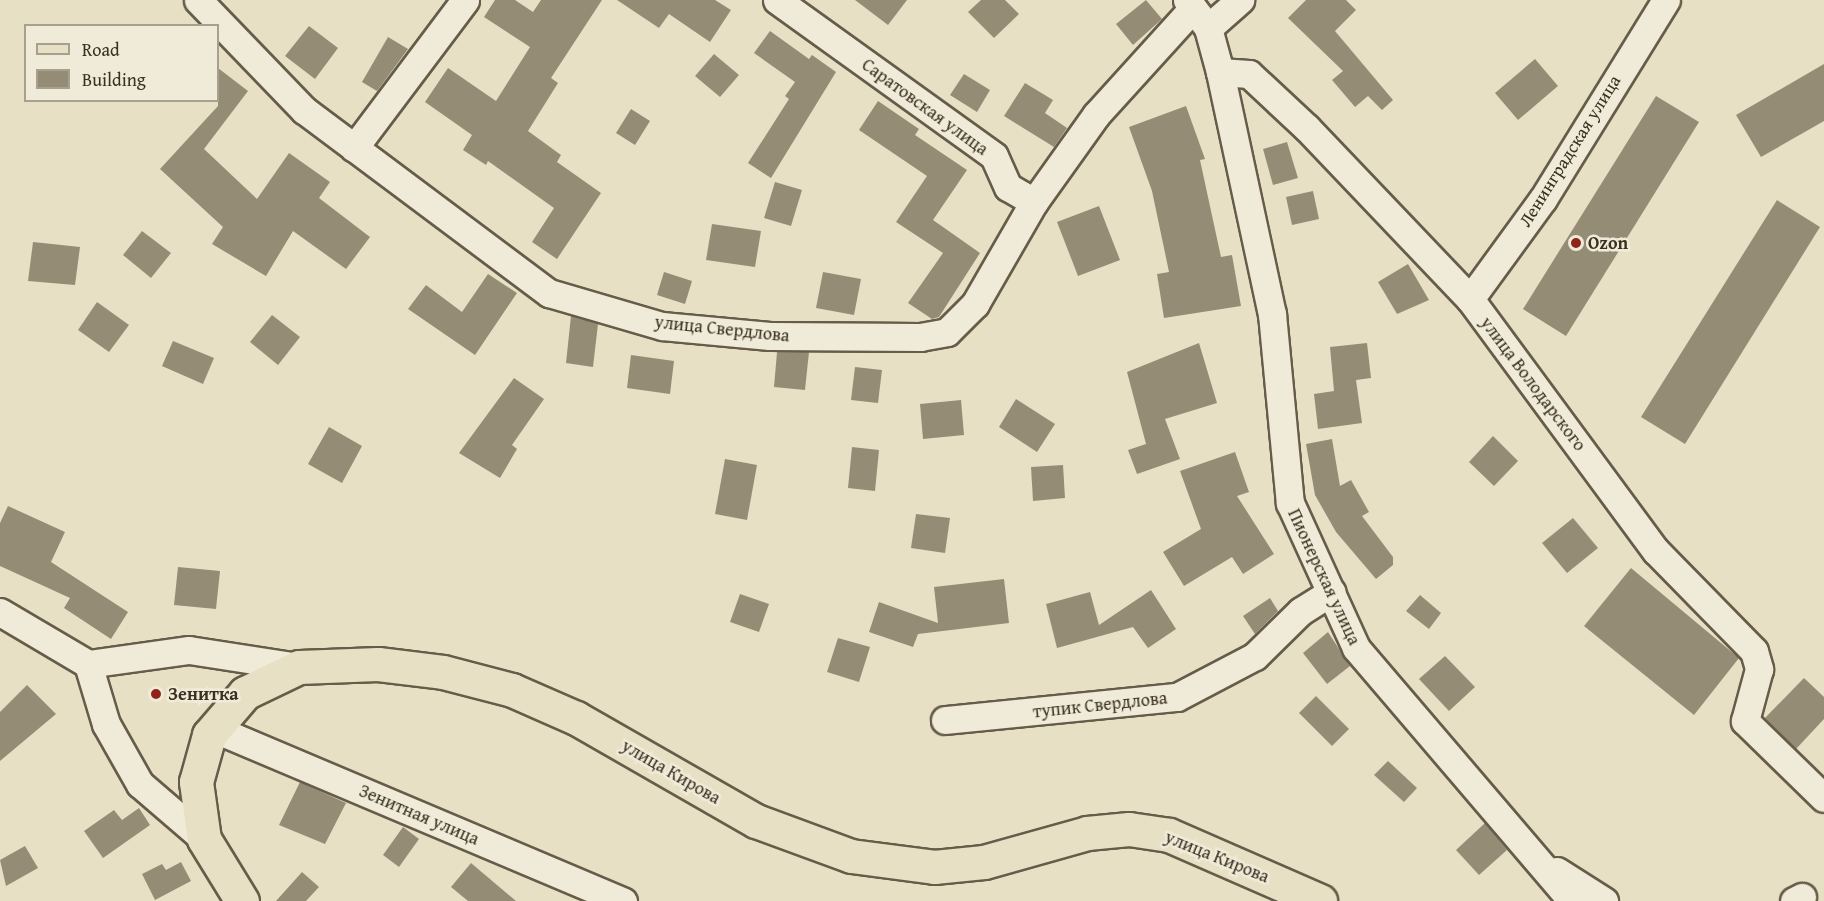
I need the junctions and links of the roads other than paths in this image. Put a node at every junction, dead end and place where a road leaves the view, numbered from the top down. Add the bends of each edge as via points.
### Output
1 (198, 0) edge
2 (465, 0) edge
3 (777, 0) edge
4 (1240, 0) edge
5 (1666, 0) edge
6 (1196, 12) edge
7 (1220, 72) junction
8 (354, 148) junction
9 (1034, 202) junction
10 (1470, 299) junction
11 (1331, 592) junction
12 (0, 612) edge
13 (88, 664) junction
14 (299, 667) junction
15 (945, 720) dead end
16 (215, 729) junction
17 (1824, 798) edge
18 (204, 839) junction
19 (1531, 854) junction
20 (242, 901) edge
21 (624, 901) edge
22 (1320, 901) edge
23 (1572, 901) edge
24 (1604, 901) edge

1 - 8 street, улица Свердлова via 304,110
2 - 8 street
3 - 9 street, Саратовская улица via 994,156 1008,187
4 - 6 street
5 - 10 street, Ленинградская улица via 1543,199
6 - 7 street
6 - 9 street via 1096,115
7 - 10 street, улица Володарского via 1249,74 1308,128
7 - 11 street, Пионерская улица via 1272,314 1290,503
8 - 9 street, улица Свердлова via 549,293 662,326 770,336 920,337 947,332 975,304
10 - 17 street, улица Володарского via 1656,551 1754,651 1759,669 1745,721
11 - 15 street, тупик Свердлова via 1301,611 1255,656 1177,697
11 - 19 street, Пионерская улица via 1356,648
12 - 13 street
13 - 14 street via 189,650
13 - 18 street via 106,723 140,784
14 - 16 main road, улица Кирова via 245,693
14 - 22 main road, улица Кирова via 378,664 443,672 512,690 576,718 756,820 851,856 934,867 993,860 1087,833 1129,829 1169,835
16 - 18 main road, улица Кирова via 196,782
16 - 21 street, Зенитная улица
18 - 20 main road, улица Кирова
19 - 23 street, Пионерская улица
19 - 24 street

